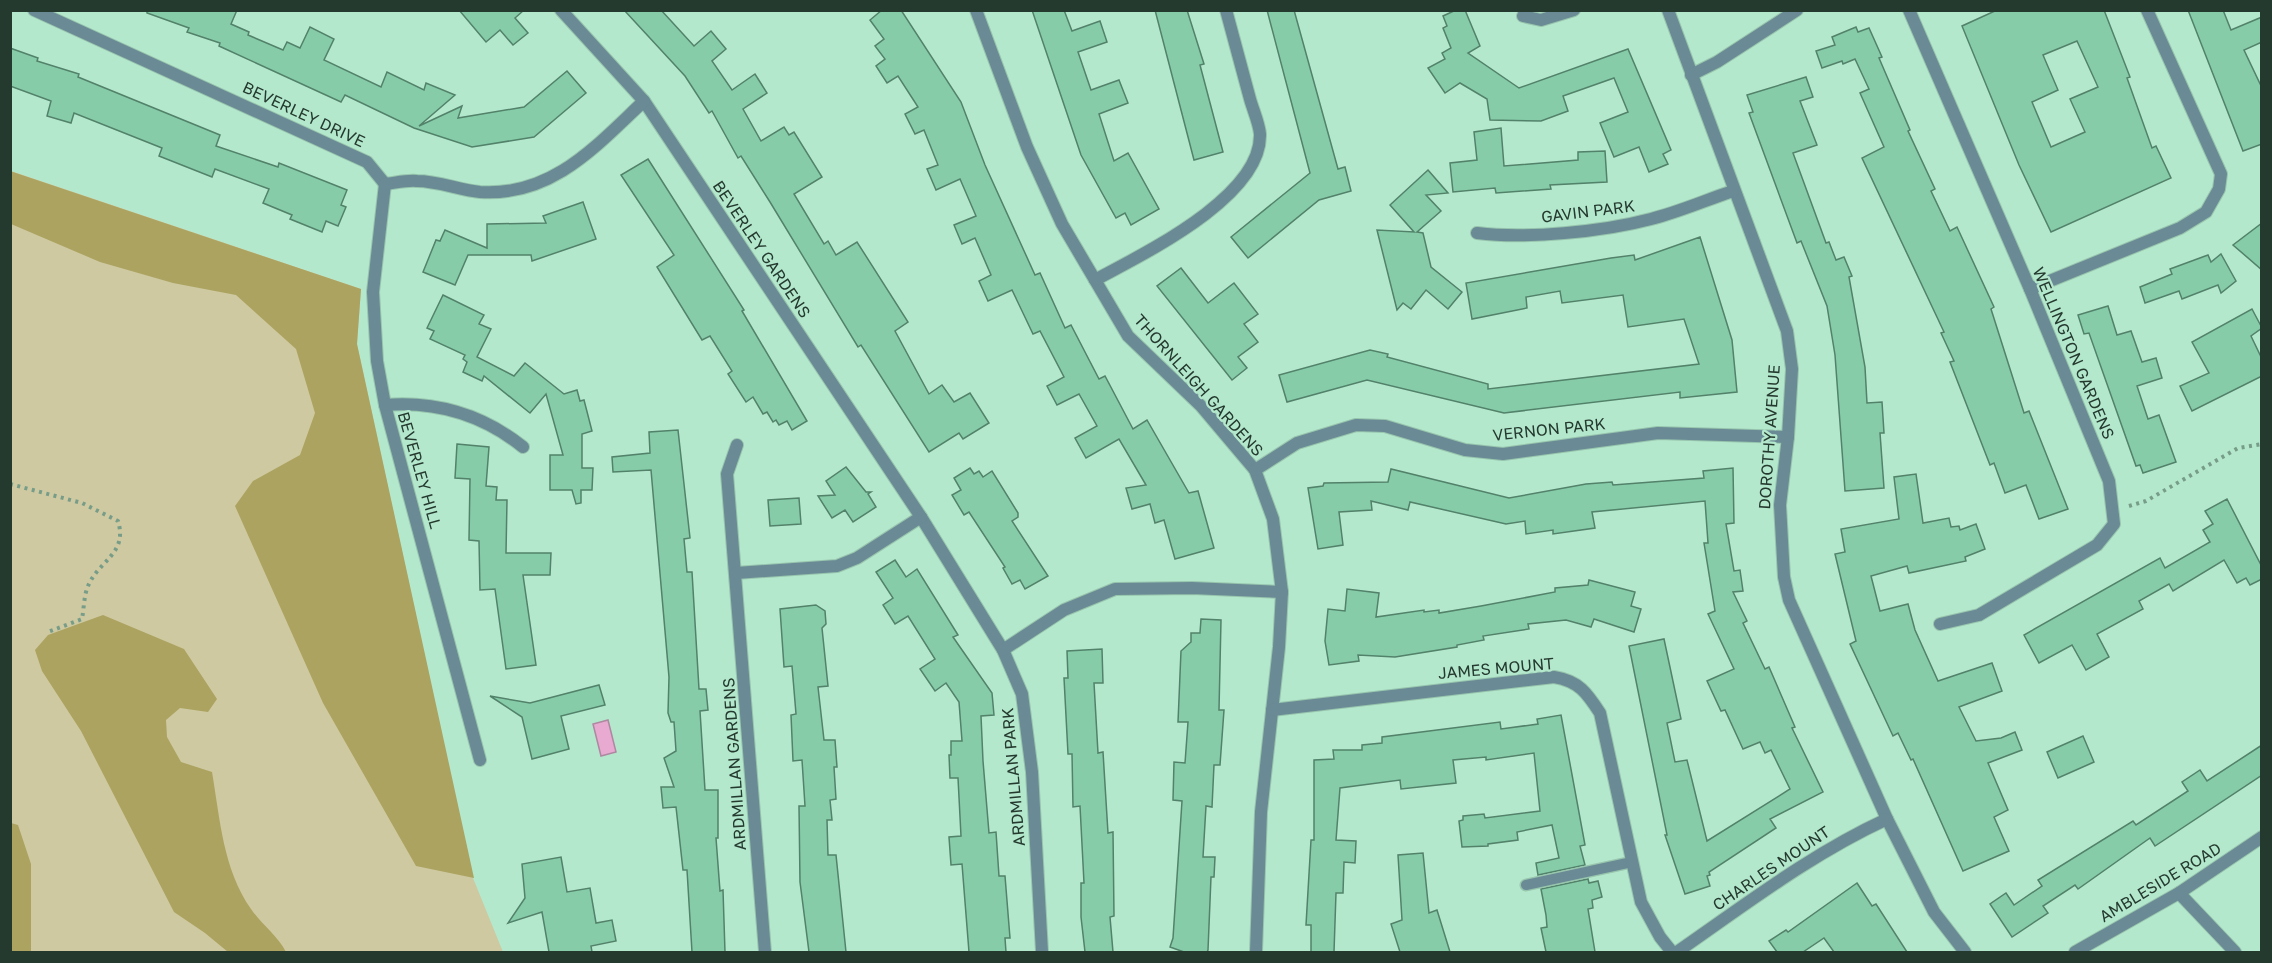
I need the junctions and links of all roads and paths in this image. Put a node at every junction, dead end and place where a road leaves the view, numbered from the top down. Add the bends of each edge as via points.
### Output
1 (34, 10) edge
2 (561, 10) edge
3 (976, 10) edge
4 (1226, 10) edge
5 (1574, 10) edge
6 (1668, 10) edge
7 (1797, 10) edge
8 (1909, 10) edge
9 (2147, 10) edge
10 (1523, 16) dead end
11 (1691, 75) junction
12 (644, 101) junction
13 (385, 184) junction
14 (1733, 191) junction
15 (1477, 232) dead end
16 (1095, 280) junction
17 (2030, 289) junction
18 (385, 405) junction
19 (1788, 437) junction
20 (2262, 444) edge
21 (737, 445) dead end
22 (524, 447) dead end
23 (1255, 470) junction
24 (10, 484) edge
25 (2114, 511) junction
26 (921, 517) junction
27 (736, 573) junction
28 (1282, 592) junction
29 (1940, 624) dead end
30 (48, 632) dead end
31 (1003, 650) junction
32 (1272, 710) junction
33 (480, 760) dead end
34 (1887, 819) junction
35 (2262, 837) edge
36 (1632, 862) junction
37 (1526, 885) dead end
38 (2179, 893) junction
39 (765, 952) edge
40 (1042, 952) edge
41 (1256, 952) edge
42 (1672, 952) edge
43 (1677, 952) edge
44 (1965, 952) edge
45 (2075, 952) edge
46 (2235, 952) edge

1 - 13 street, BEVERLEY DRIVE via 367,162
2 - 12 street, BEVERLEY GARDENS
3 - 16 street, THORNLEIGH GARDENS via 1027,147 1062,224
4 - 16 street via 1260,134 1253,166 1204,214 1156,247
5 - 10 street via 1541,20
6 - 11 street, DOROTHY AVENUE
7 - 11 street
8 - 17 street, WELLINGTON GARDENS
9 - 17 street via 2221,174 2219,189 2206,212 2180,228
11 - 14 street, DOROTHY AVENUE
12 - 13 street via 570,168 543,183 510,191 481,192 417,180
12 - 26 street, BEVERLEY GARDENS
13 - 18 street, BEVERLEY HILL via 373,292 377,361
14 - 15 street, GAVIN PARK via 1652,219 1613,227 1504,236
14 - 19 street, DOROTHY AVENUE via 1786,331 1792,369
16 - 23 street, THORNLEIGH GARDENS via 1128,336 1201,406
17 - 25 street, WELLINGTON GARDENS via 2109,481
18 - 22 street via 430,405 471,416 501,429
18 - 33 street, BEVERLEY HILL
19 - 23 street, VERNON PARK via 1658,433 1503,454 1465,450 1385,426 1356,425 1297,443
19 - 34 street, DOROTHY AVENUE via 1780,505 1789,600
20 - 25 path via 2238,447 2146,501
21 - 27 street, ARDMILLAN GARDENS via 727,474
23 - 28 street, THORNLEIGH GARDENS via 1273,519
24 - 30 path via 82,503 118,521 121,531 117,552 88,586 82,619
25 - 29 street via 2114,525 2097,545 1979,615
26 - 27 street via 857,558 837,566
26 - 31 street, ARDMILLAN PARK
27 - 39 street, ARDMILLAN GARDENS
28 - 31 street via 1115,589 1064,610
28 - 32 street, THORNLEIGH GARDENS
31 - 40 street, ARDMILLAN PARK via 1022,694 1032,771
32 - 36 street, JAMES MOUNT via 1554,677 1571,680 1586,691 1600,713
32 - 41 street, THORNLEIGH GARDENS via 1261,812
34 - 43 street, CHARLES MOUNT via 1842,840 1799,867
34 - 44 street, DOROTHY AVENUE via 1934,912
35 - 38 street, AMBLESIDE ROAD
36 - 37 lane
36 - 42 street, JAMES MOUNT via 1641,902
38 - 45 street, AMBLESIDE ROAD
38 - 46 street

